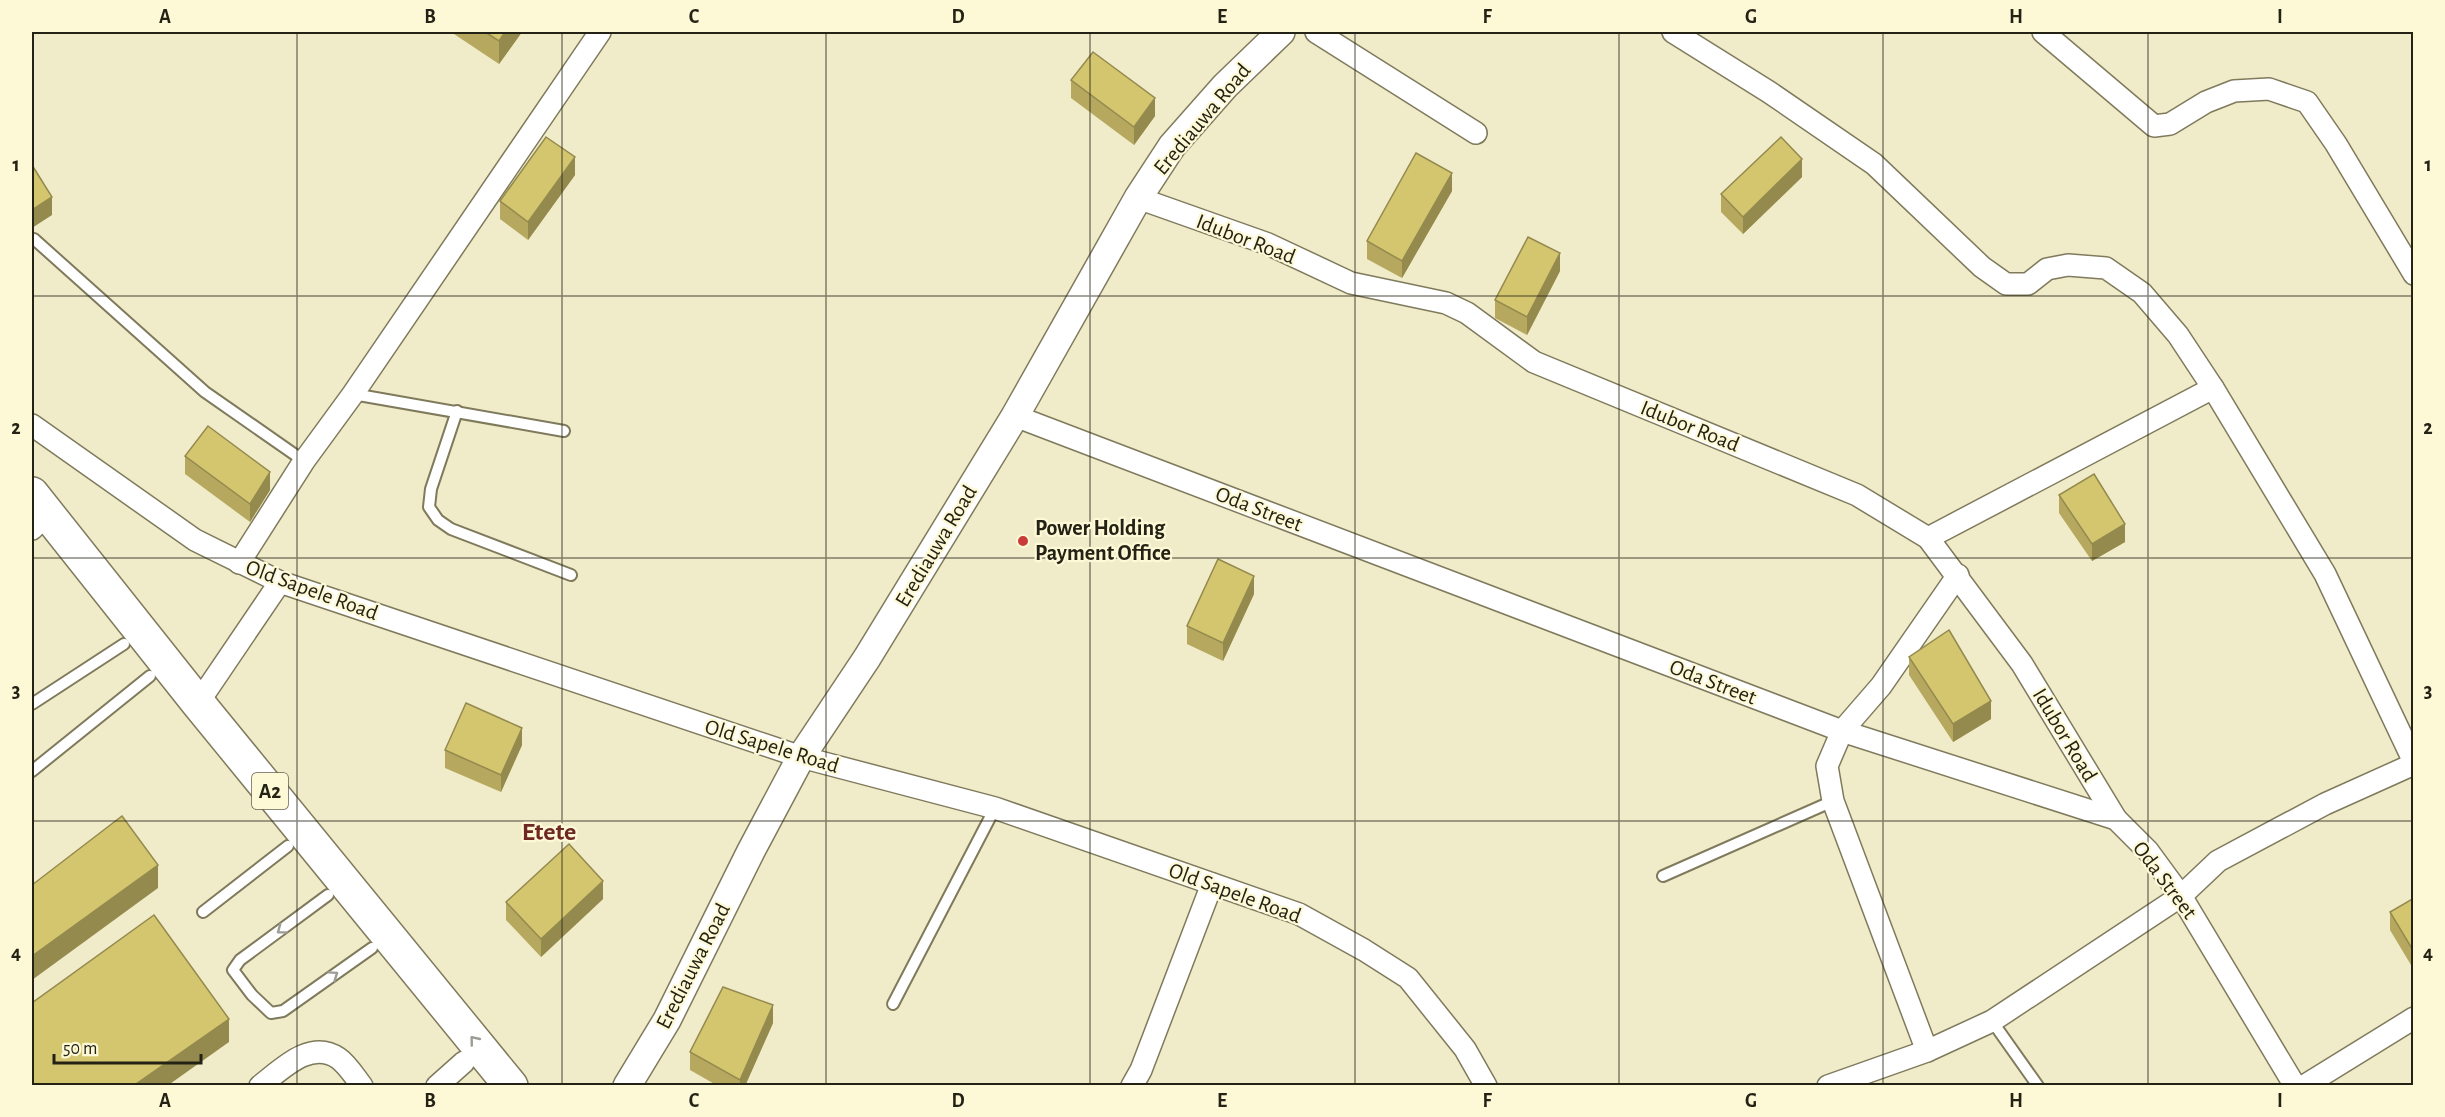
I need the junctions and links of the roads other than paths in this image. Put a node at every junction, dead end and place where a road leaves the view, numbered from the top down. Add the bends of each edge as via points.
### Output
1 (600, 32) edge
2 (1281, 32) edge
3 (1316, 32) edge
4 (1673, 32) edge
5 (2043, 32) edge
6 (1476, 133) dead end
7 (1138, 198) junction
8 (34, 239) dead end
9 (2414, 274) edge
10 (2213, 388) junction
11 (353, 394) junction
12 (457, 411) junction
13 (1015, 416) junction
14 (32, 425) edge
15 (564, 431) dead end
16 (304, 461) junction
17 (32, 494) edge
18 (33, 526) edge
19 (1928, 538) junction
20 (239, 563) junction
21 (572, 575) dead end
22 (1958, 575) junction
23 (280, 582) junction
24 (124, 644) junction
25 (150, 676) junction
26 (198, 703) junction
27 (32, 704) edge
28 (1842, 731) junction
29 (801, 758) junction
30 (2414, 763) edge
31 (32, 771) edge
32 (1833, 801) junction
33 (995, 808) junction
34 (2116, 819) junction
35 (288, 846) junction
36 (1663, 876) dead end
37 (1212, 884) junction
38 (328, 895) junction
39 (2181, 897) junction
40 (203, 912) dead end
41 (372, 948) junction
42 (893, 1004) dead end
43 (2414, 1018) edge
44 (1992, 1021) junction
45 (1927, 1051) junction
46 (473, 1074) edge
47 (260, 1086) edge
48 (362, 1086) edge
49 (436, 1086) edge
50 (511, 1086) edge
51 (627, 1086) edge
52 (1132, 1086) edge
53 (1486, 1086) edge
54 (1828, 1086) edge
55 (2038, 1086) edge
56 (2295, 1086) edge
57 (2304, 1086) edge

1 - 11 street
2 - 7 street, Erediauwa Road via 1225,86 1173,146
3 - 6 street
4 - 10 street via 1874,164 1982,267 2006,284 2028,284 2047,268 2106,268 2142,292 2178,335
5 - 9 street via 2154,126 2170,124 2206,102 2234,91 2269,89 2307,102
7 - 13 street, Erediauwa Road
7 - 19 street, Idubor Road via 1268,244 1351,283 1446,303 1467,313 1534,362 1857,495
8 - 16 lane via 206,392
10 - 19 street
10 - 30 street via 2325,574
11 - 12 lane
11 - 16 street
12 - 15 lane
12 - 21 lane via 432,489 429,507 438,520 451,529
13 - 28 street, Oda Street
13 - 29 street, Erediauwa Road
14 - 20 street, Old Sapele Road via 195,540
16 - 20 street
17 - 26 highway, A2
18 - 24 highway, A2
19 - 22 street, Idubor Road
20 - 23 street, Old Sapele Road
22 - 28 street via 1881,686
22 - 34 street, Idubor Road via 2022,664
23 - 26 street
23 - 29 street, Old Sapele Road
24 - 25 highway, A2
24 - 27 lane
25 - 31 lane
25 - 35 highway, A2
50 -> 26 highway, A2
28 - 32 street via 1827,766
28 - 34 street, Oda Street
29 - 33 street, Old Sapele Road
29 - 51 street, Erediauwa Road via 667,1020
30 - 39 street via 2325,804 2218,861
32 - 36 lane
32 - 45 street
33 - 37 street, Old Sapele Road
33 - 42 lane
34 - 39 street, Oda Street via 2148,851
35 - 38 highway, A2
35 - 40 lane
37 - 52 street
37 - 53 street, Old Sapele Road via 1299,914 1408,978 1465,1049
38 - 41 highway, A2
38 -> 41 lane via 240,960 233,970 252,995 271,1012 283,1011
39 - 44 street
39 - 56 street, Oda Street
41 - 46 highway, A2
43 - 57 street
44 - 45 street
44 - 55 lane
45 - 54 street
46 - 49 street
47 - 48 street via 300,1055 315,1052 337,1057

